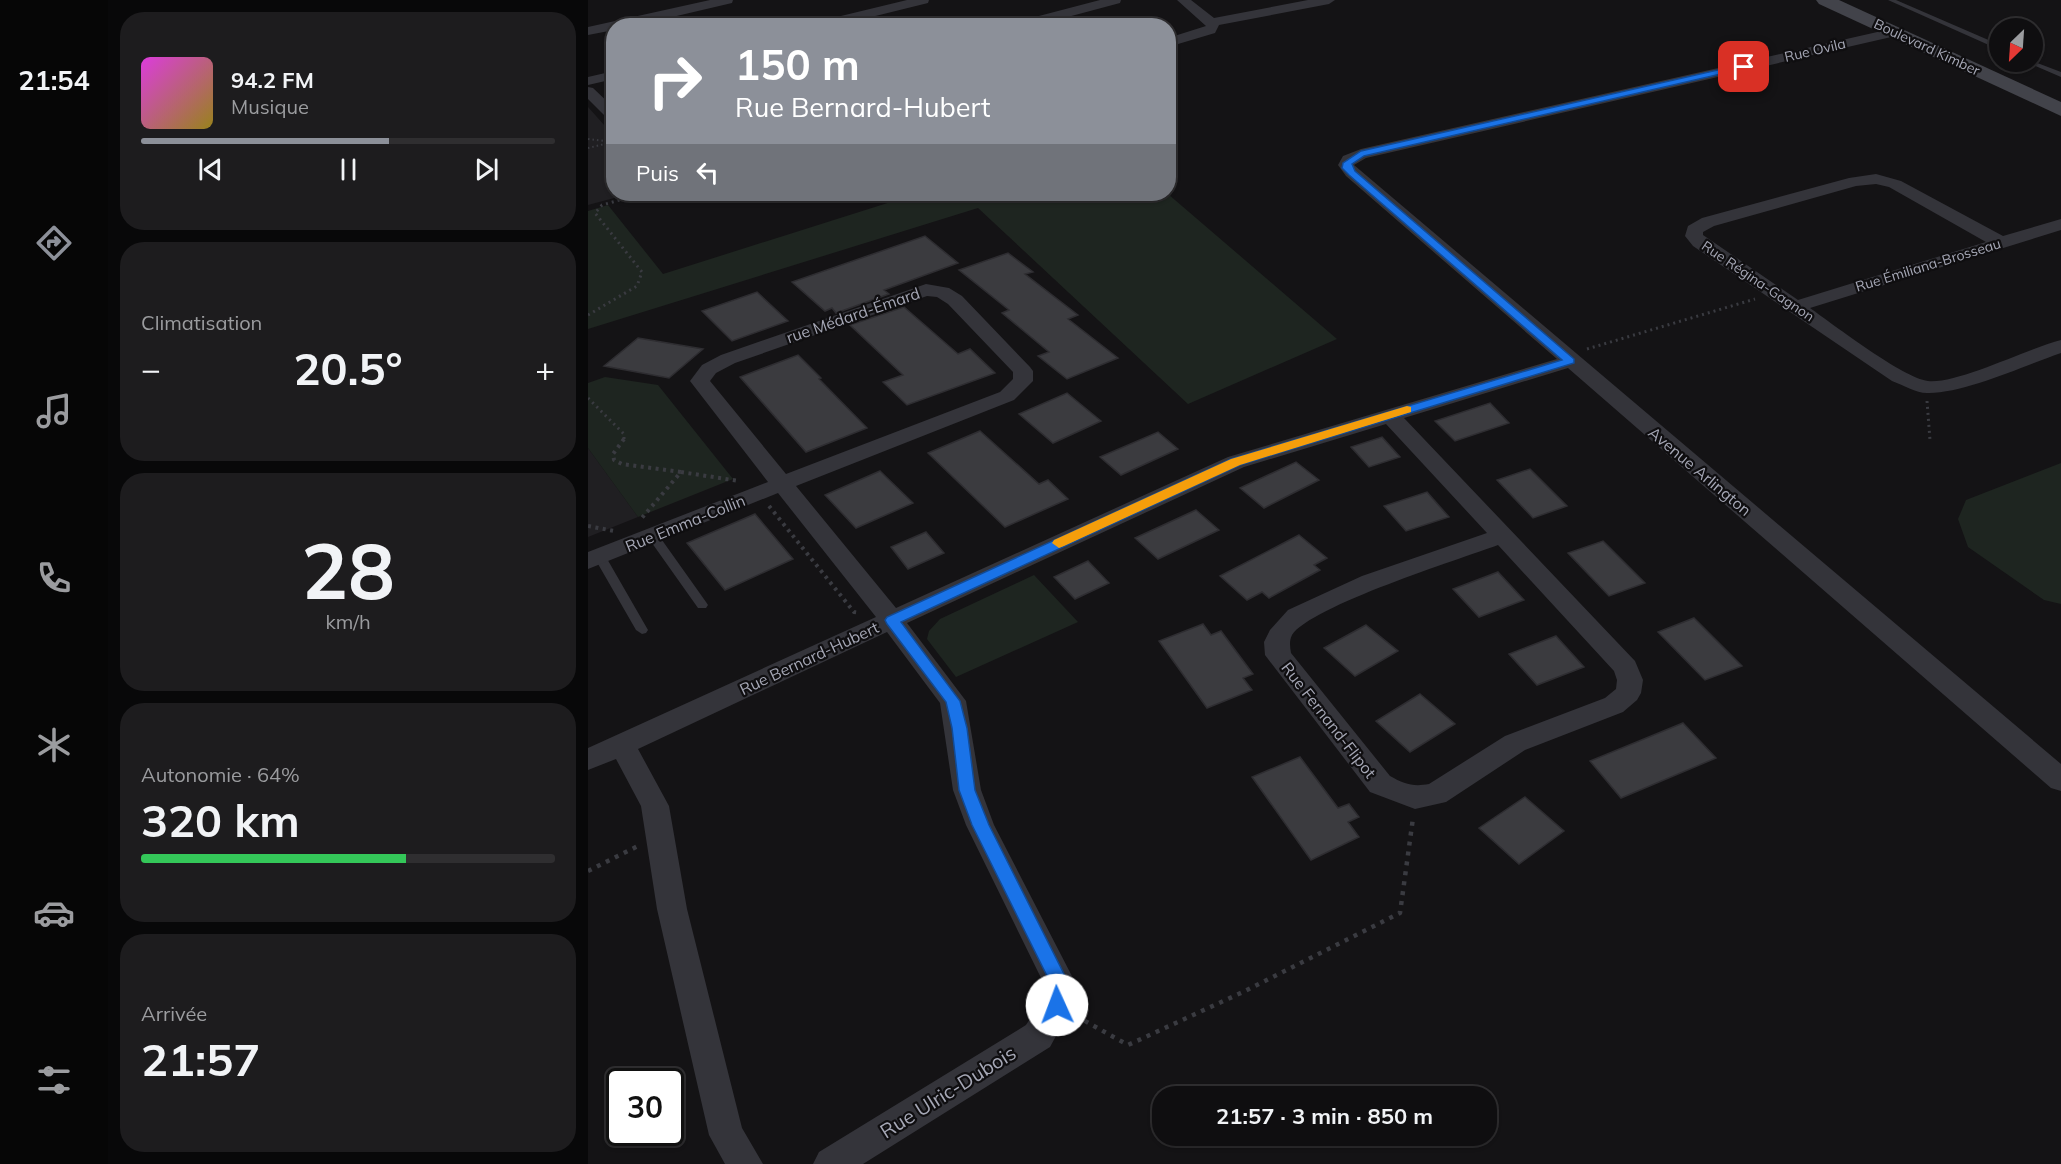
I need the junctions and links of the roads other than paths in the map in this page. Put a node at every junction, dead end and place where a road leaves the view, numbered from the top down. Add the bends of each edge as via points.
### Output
1 (727, 0) edge
2 (923, 0) edge
3 (1115, 0) edge
4 (1183, 0) edge
5 (1329, 0) edge
6 (1825, 0) edge
7 (1891, 0) edge
8 (649, 18) edge
9 (850, 18) edge
10 (1047, 18) edge
11 (1211, 22) junction
12 (606, 28) edge
13 (588, 31) edge
14 (1895, 32) junction
15 (1176, 41) edge
16 (1989, 43) edge
17 (2043, 67) edge
18 (2061, 75) edge
19 (606, 77) edge
20 (588, 81) edge
21 (588, 91) edge
22 (606, 109) edge
23 (2061, 110) edge
24 (1350, 159) joint
25 (2061, 224) edge
26 (2000, 242) junction
27 (1795, 306) junction
28 (2061, 346) edge
29 (1574, 357) junction
30 (1389, 415) junction
31 (782, 484) junction
32 (653, 536) junction
33 (1502, 536) junction
34 (594, 559) edge
35 (702, 605) dead end
36 (892, 620) junction
37 (642, 630) dead end
38 (622, 745) junction
39 (588, 760) edge
40 (2061, 780) edge
41 (745, 1164) edge
42 (831, 1164) edge

1 - 8 street
2 - 9 street
3 - 10 street
4 - 11 street
5 - 11 street
6 - 14 street, Boulevard Kimber
7 - 16 lane
11 - 15 street via 1210,30
12 - 13 street
14 - 23 street, Boulevard Kimber
14 - 24 street, Rue Ovila
17 - 18 lane
19 - 20 street
21 - 22 street
24 - 29 street, Avenue Arlington via 1346,165 1352,173
25 - 26 street, Rue Émiliana-Brosseau
26 - 27 street, Rue Émiliana-Brosseau
26 - 27 street, Rue Régina-Gagnon via 1895,184 1876,179 1855,181 1707,222 1694,230 1700,242
27 - 28 street, Rue Régina-Gagnon via 1899,377 1926,387 1950,385
29 - 30 street, Rue Bernard-Hubert
29 - 40 street, Avenue Arlington
30 - 33 street, Rue Fernand-Flipot
30 - 36 street, Rue Bernard-Hubert via 1236,462
31 - 31 street, rue Médard-Émard via 700,381 709,369 728,358 926,290 942,292 955,300 1023,371 1023,381 1007,396
31 - 32 street, Rue Emma-Collin
31 - 36 street, rue Médard-Émard
32 - 34 street, Rue Emma-Collin
32 - 35 lane
33 - 33 street, Rue Fernand-Flipot via 1626,666 1628,693 1614,705 1515,743 1436,794 1415,798 1396,792 1380,784 1278,655 1277,642 1284,627 1297,616 1367,583
34 - 37 lane
36 - 38 street, Rue Bernard-Hubert
36 - 42 street, Rue Ulric-Dubois via 953,701 967,790 980,825 1059,982 1057,1005 1038,1036
38 - 39 street, Rue Bernard-Hubert
38 - 41 street via 655,806 672,909 726,1135

